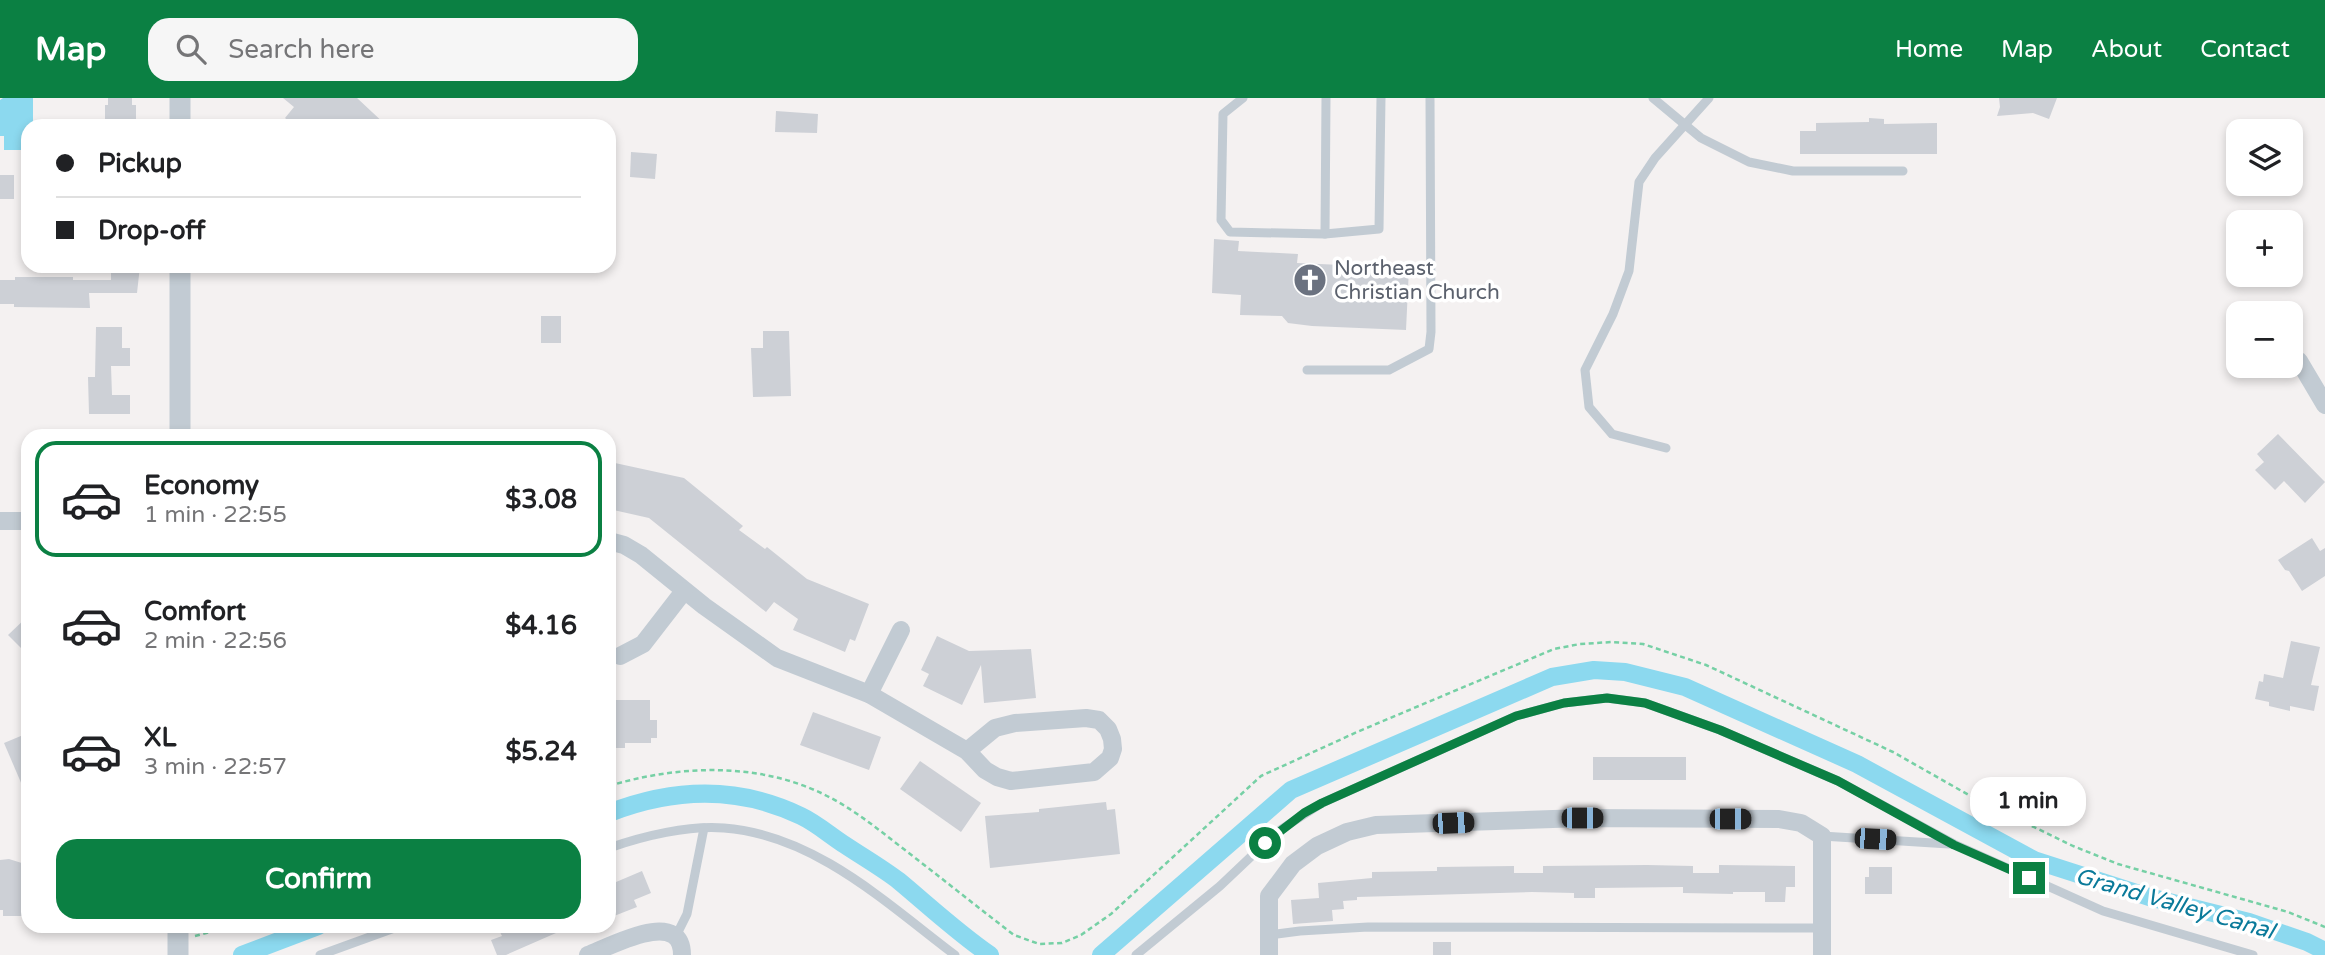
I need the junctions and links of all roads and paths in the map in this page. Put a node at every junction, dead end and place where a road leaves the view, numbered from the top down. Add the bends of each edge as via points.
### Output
1 (180, 98) edge
2 (1243, 98) edge
3 (1326, 98) edge
4 (1381, 98) edge
5 (1430, 98) edge
6 (1653, 98) edge
7 (1709, 98) edge
8 (180, 119) edge
9 (1684, 124) junction
10 (1903, 171) dead end
11 (1325, 234) junction
12 (180, 273) edge
13 (2303, 366) edge
14 (1307, 370) dead end
15 (2325, 405) edge
16 (180, 429) edge
17 (1666, 448) dead end
18 (0, 521) edge
19 (21, 521) edge
20 (616, 543) edge
21 (684, 591) junction
22 (901, 630) dead end
23 (620, 656) dead end
24 (869, 694) junction
25 (967, 751) junction
26 (616, 784) edge
27 (704, 828) junction
28 (1822, 836) junction
29 (1954, 845) junction
30 (616, 846) edge
31 (2325, 927) edge
32 (1822, 928) junction
33 (208, 933) edge
34 (381, 933) edge
35 (1269, 935) junction
36 (676, 936) junction
37 (178, 942) edge
38 (320, 955) edge
39 (588, 955) edge
40 (682, 955) edge
41 (955, 955) edge
42 (1136, 955) edge
43 (1269, 955) edge
44 (1822, 955) edge
45 (2253, 955) edge

1 - 8 street
2 - 11 lane via 1223,114 1220,220 1230,232
3 - 11 lane
4 - 11 lane via 1379,229
5 - 14 lane via 1429,349 1389,370
6 - 9 lane
7 - 9 lane
9 - 10 lane via 1701,138 1749,162 1793,171
9 - 17 lane via 1639,182 1629,271 1585,370 1589,407 1612,434
12 - 16 street
13 - 15 street
18 - 19 street
20 - 21 street via 642,555
21 - 23 street via 643,644
21 - 24 street via 777,658
22 - 24 street
24 - 25 street
25 - 25 street via 991,774 1011,781 1094,772 1113,749 1108,729 1099,720 1086,718 995,728
26 - 31 path via 699,770 773,776 802,786 861,816 1014,935 1039,944 1062,943 1111,914 1261,776 1554,649 1612,642 1643,644 1706,665 1838,725 1974,799 2073,846
27 - 30 lane via 650,835
27 - 36 lane via 687,914
27 - 41 lane via 765,836 822,859
28 - 29 lane
28 - 32 street
28 - 35 street via 1801,822 1779,819 1582,818 1376,825 1317,846 1293,864 1269,896
29 - 42 lane via 1838,781 1720,730 1645,703 1607,698 1564,703 1516,716 1304,813
29 - 45 lane via 2104,911
32 - 35 lane via 1368,927
32 - 44 street
33 - 37 path
34 - 38 lane
35 - 43 street
36 - 39 street via 662,931 641,934
36 - 40 street

